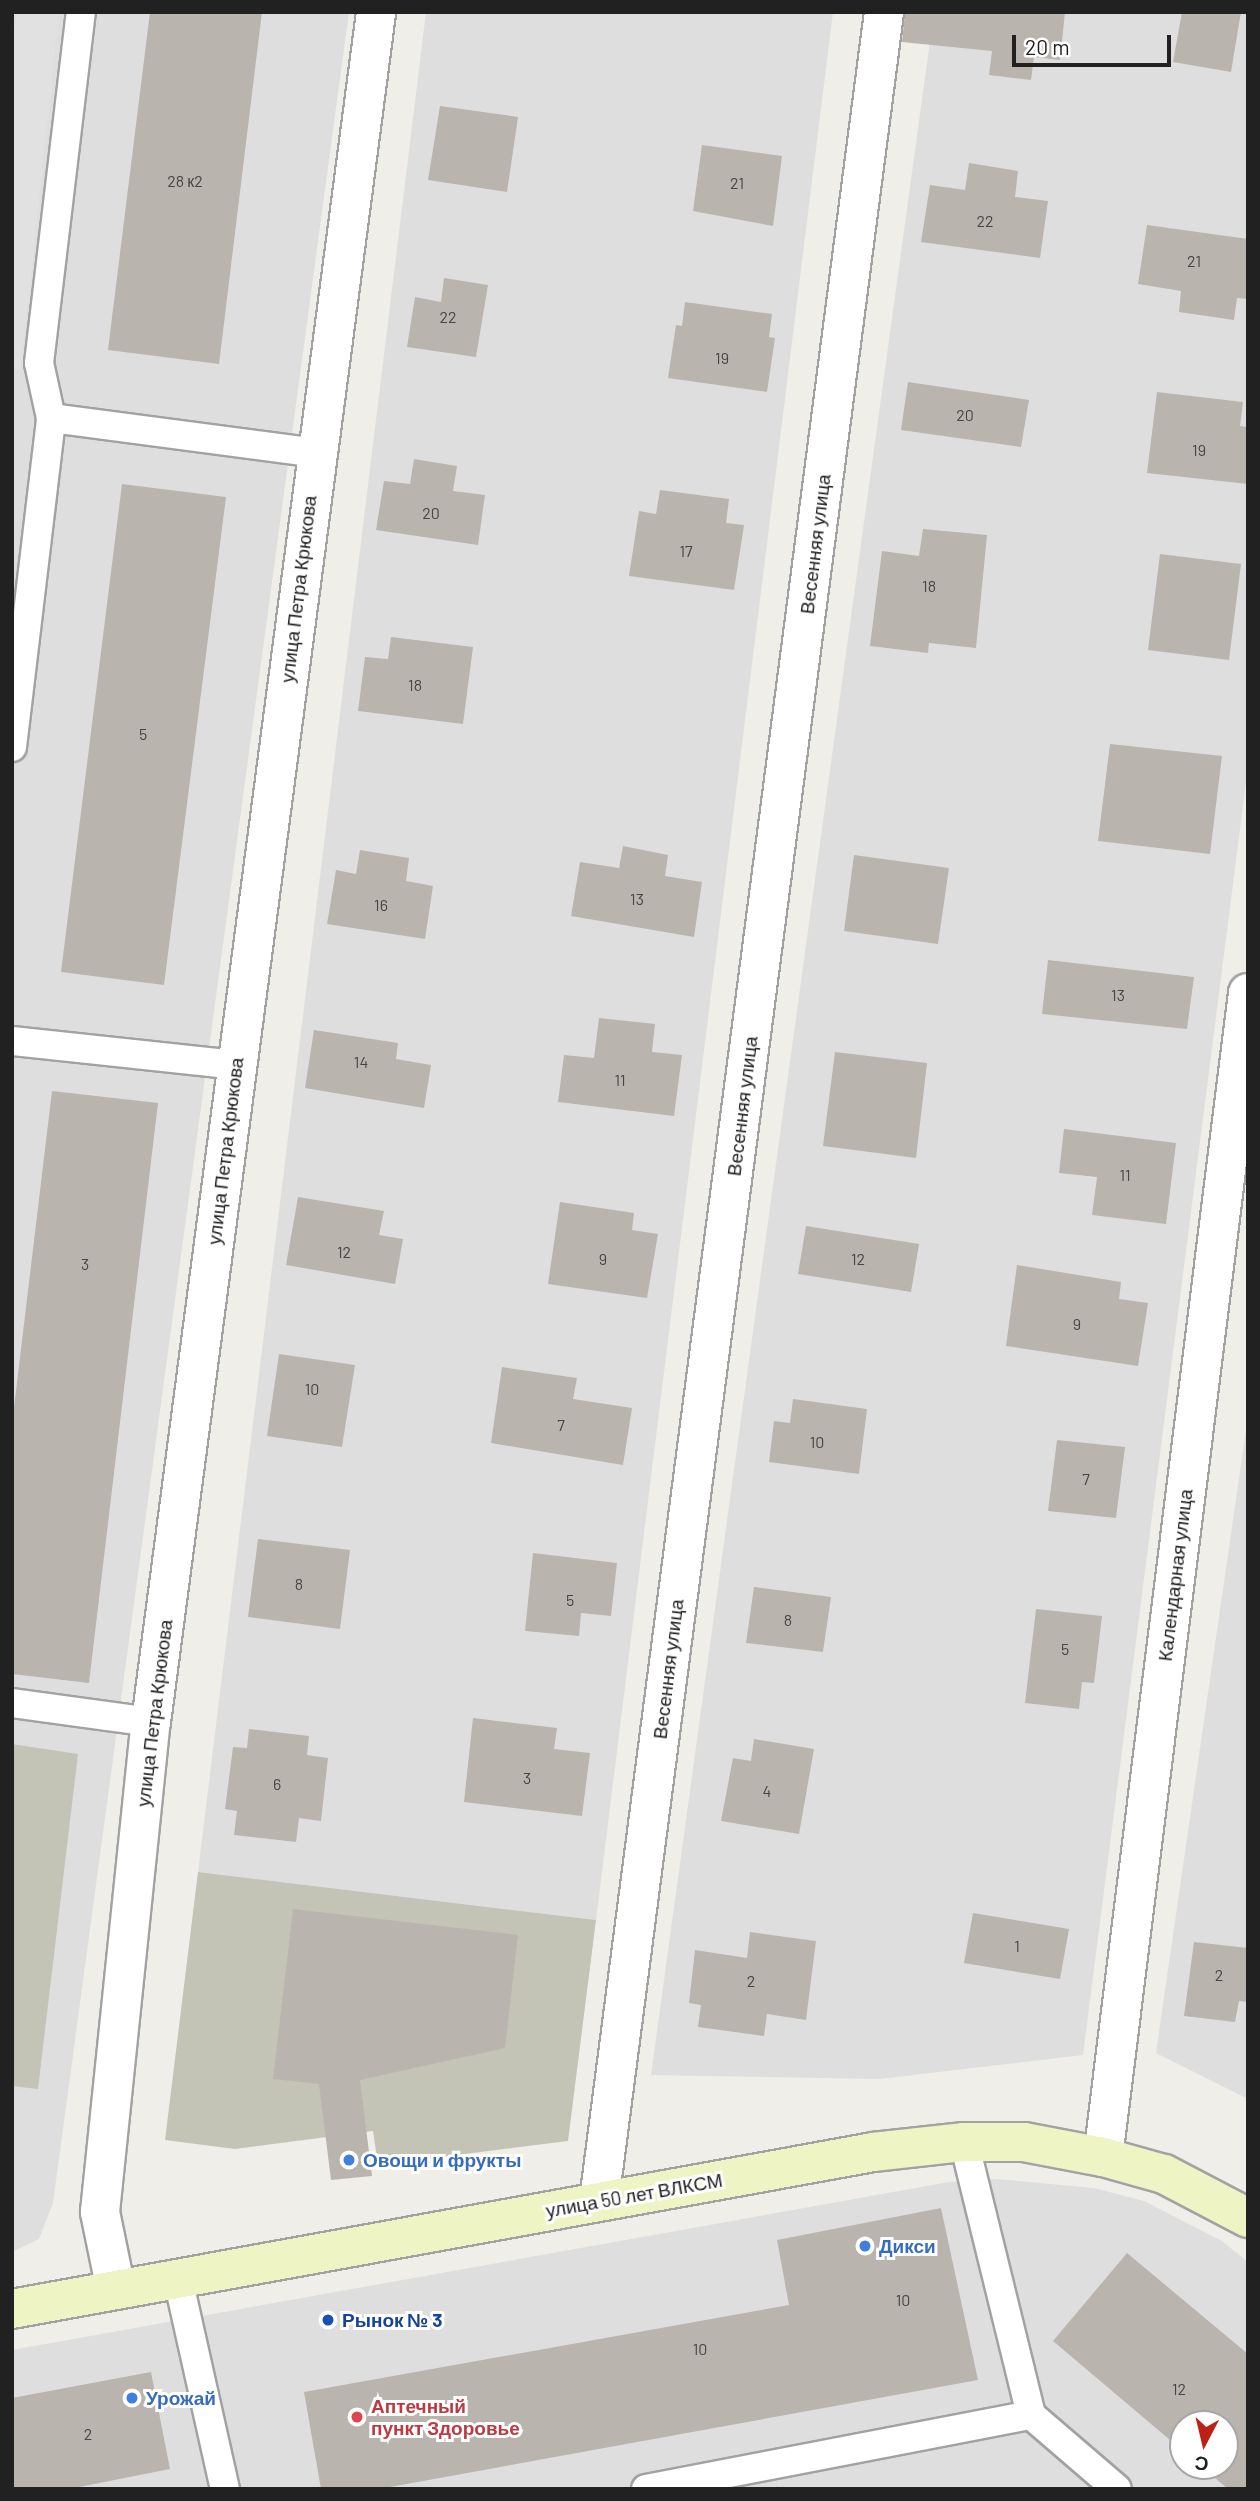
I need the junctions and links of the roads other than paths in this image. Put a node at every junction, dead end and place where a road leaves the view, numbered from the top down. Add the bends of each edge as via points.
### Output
1 (81, 12) edge
2 (376, 12) edge
3 (884, 12) edge
4 (51, 418) junction
5 (316, 453) junction
6 (12, 747) edge
7 (1248, 993) edge
8 (12, 1041) edge
9 (236, 1065) junction
10 (1239, 1124) edge
11 (12, 1703) edge
12 (151, 1722) junction
13 (964, 2142) junction
14 (1103, 2157) junction
15 (599, 2201) junction
16 (1248, 2218) edge
17 (178, 2279) junction
18 (116, 2290) junction
19 (12, 2309) edge
20 (1031, 2415) junction
21 (225, 2489) edge
22 (646, 2489) edge
23 (1117, 2489) edge

1 - 4 lane via 39,363
2 - 5 street, улица Петра Крюкова
3 - 15 street, Весенняя улица
4 - 5 lane
4 - 6 lane
5 - 9 street, улица Петра Крюкова
7 - 10 street, Календарная улица
8 - 9 lane
9 - 12 street, улица Петра Крюкова
10 - 14 street, Календарная улица
11 - 12 lane
12 - 18 street, улица Петра Крюкова via 100,2212
13 - 14 main road, улица 50 лет ВЛКСМ via 1024,2143
13 - 15 main road, улица 50 лет ВЛКСМ via 873,2152
13 - 20 lane
14 - 16 main road, улица 50 лет ВЛКСМ via 1164,2174
15 - 17 main road, улица 50 лет ВЛКСМ
17 - 18 main road, улица 50 лет ВЛКСМ
17 - 21 lane
18 - 19 main road, улица 50 лет ВЛКСМ
20 - 22 lane
20 - 23 lane

